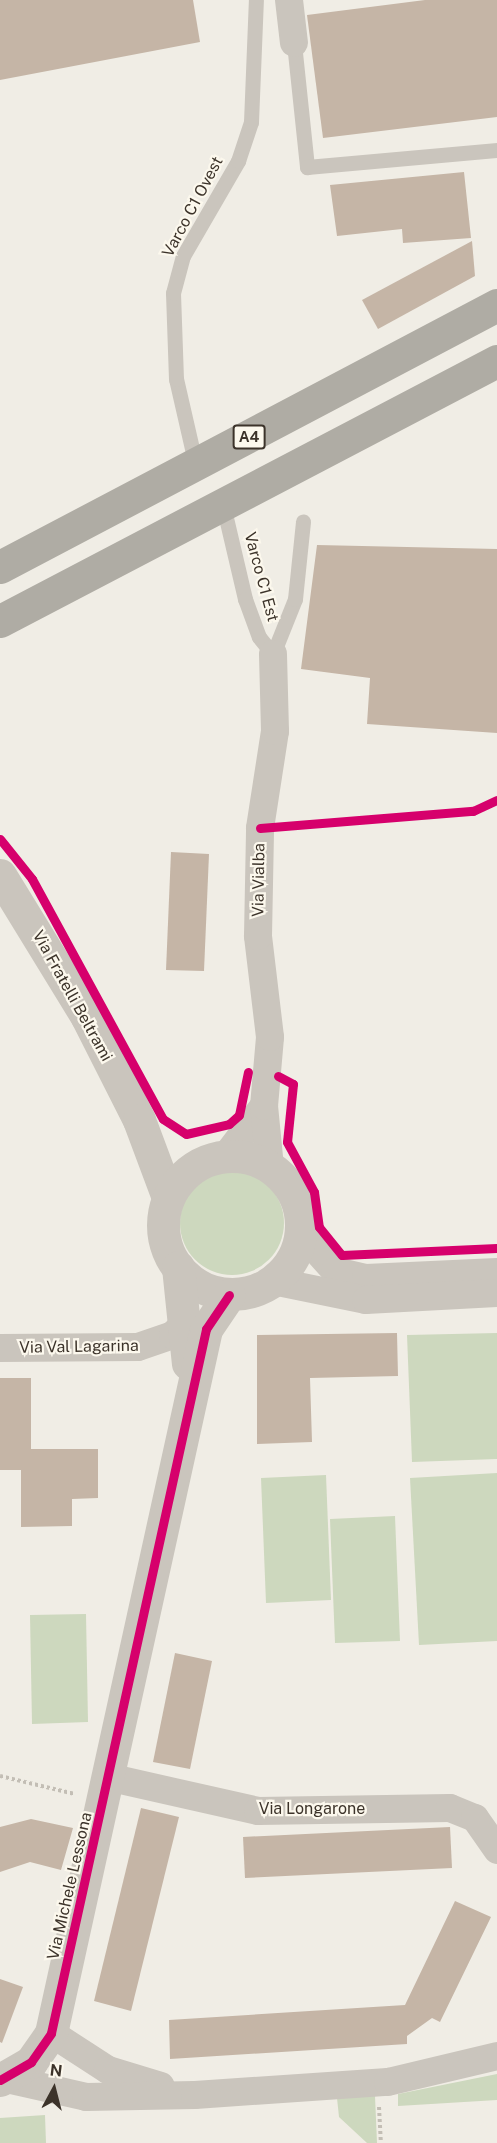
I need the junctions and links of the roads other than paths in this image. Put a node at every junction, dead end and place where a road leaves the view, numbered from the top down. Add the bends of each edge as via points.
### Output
1 (256, 0) edge
2 (289, 0) edge
3 (294, 43) joint
4 (497, 150) edge
5 (497, 305) edge
6 (497, 361) edge
7 (196, 466) junction
8 (224, 505) junction
9 (303, 521) dead end
10 (0, 567) edge
11 (0, 621) edge
12 (273, 654) junction
13 (0, 875) edge
14 (264, 1106) junction
15 (139, 1120) junction
16 (214, 1159) junction
17 (270, 1167) junction
18 (167, 1195) junction
19 (302, 1223) junction
20 (178, 1267) junction
21 (497, 1272) edge
22 (273, 1281) junction
23 (497, 1293) edge
24 (229, 1294) junction
25 (186, 1322) junction
26 (0, 1348) edge
27 (192, 1395) junction
28 (100, 1788) junction
29 (497, 1851) edge
30 (51, 2033) junction
31 (497, 2056) edge
32 (3, 2079) edge
33 (195, 2095) junction

1 - 7 lane, Varco C1 Ovest via 250,122 238,161 183,256 173,292 176,379
2 - 3 street
3 - 4 lane via 307,167
5 - 7 highway, A4
6 - 8 highway
7 - 10 highway, A4
8 - 11 highway
8 - 12 lane, Varco C1 Est via 245,599 259,637
9 - 12 lane via 295,599
12 - 14 street, Via Vialba via 275,731 260,828 258,925 270,1037
13 - 15 street, Via Fratelli Beltrami via 87,1017
14 - 16 street
14 - 17 street, Via Vialba
15 - 16 street, Via Fratelli Beltrami via 170,1151
15 - 18 street, Via Fratelli Beltrami
16 - 17 street
16 - 18 street
17 - 19 street via 286,1182
18 - 20 street via 163,1239
19 - 21 street via 308,1241 335,1271 366,1278
19 - 22 street via 299,1245
20 - 24 street via 207,1290
20 - 25 street, Via Michele Lessona
22 - 23 street via 366,1300
22 - 24 street
24 - 27 street, Via Michele Lessona via 208,1324
25 - 26 street, Via Val Lagarina via 173,1335 138,1347
25 - 27 street, Via Michele Lessona
27 - 28 street, Via Michele Lessona
28 - 29 street, Via Longarone via 258,1811 450,1808 476,1818
28 - 30 street, Via Michele Lessona
30 - 32 street, Via Michele Lessona via 31,2062
30 - 33 street via 108,2070
31 - 33 street via 378,2082
32 - 33 street via 86,2097

